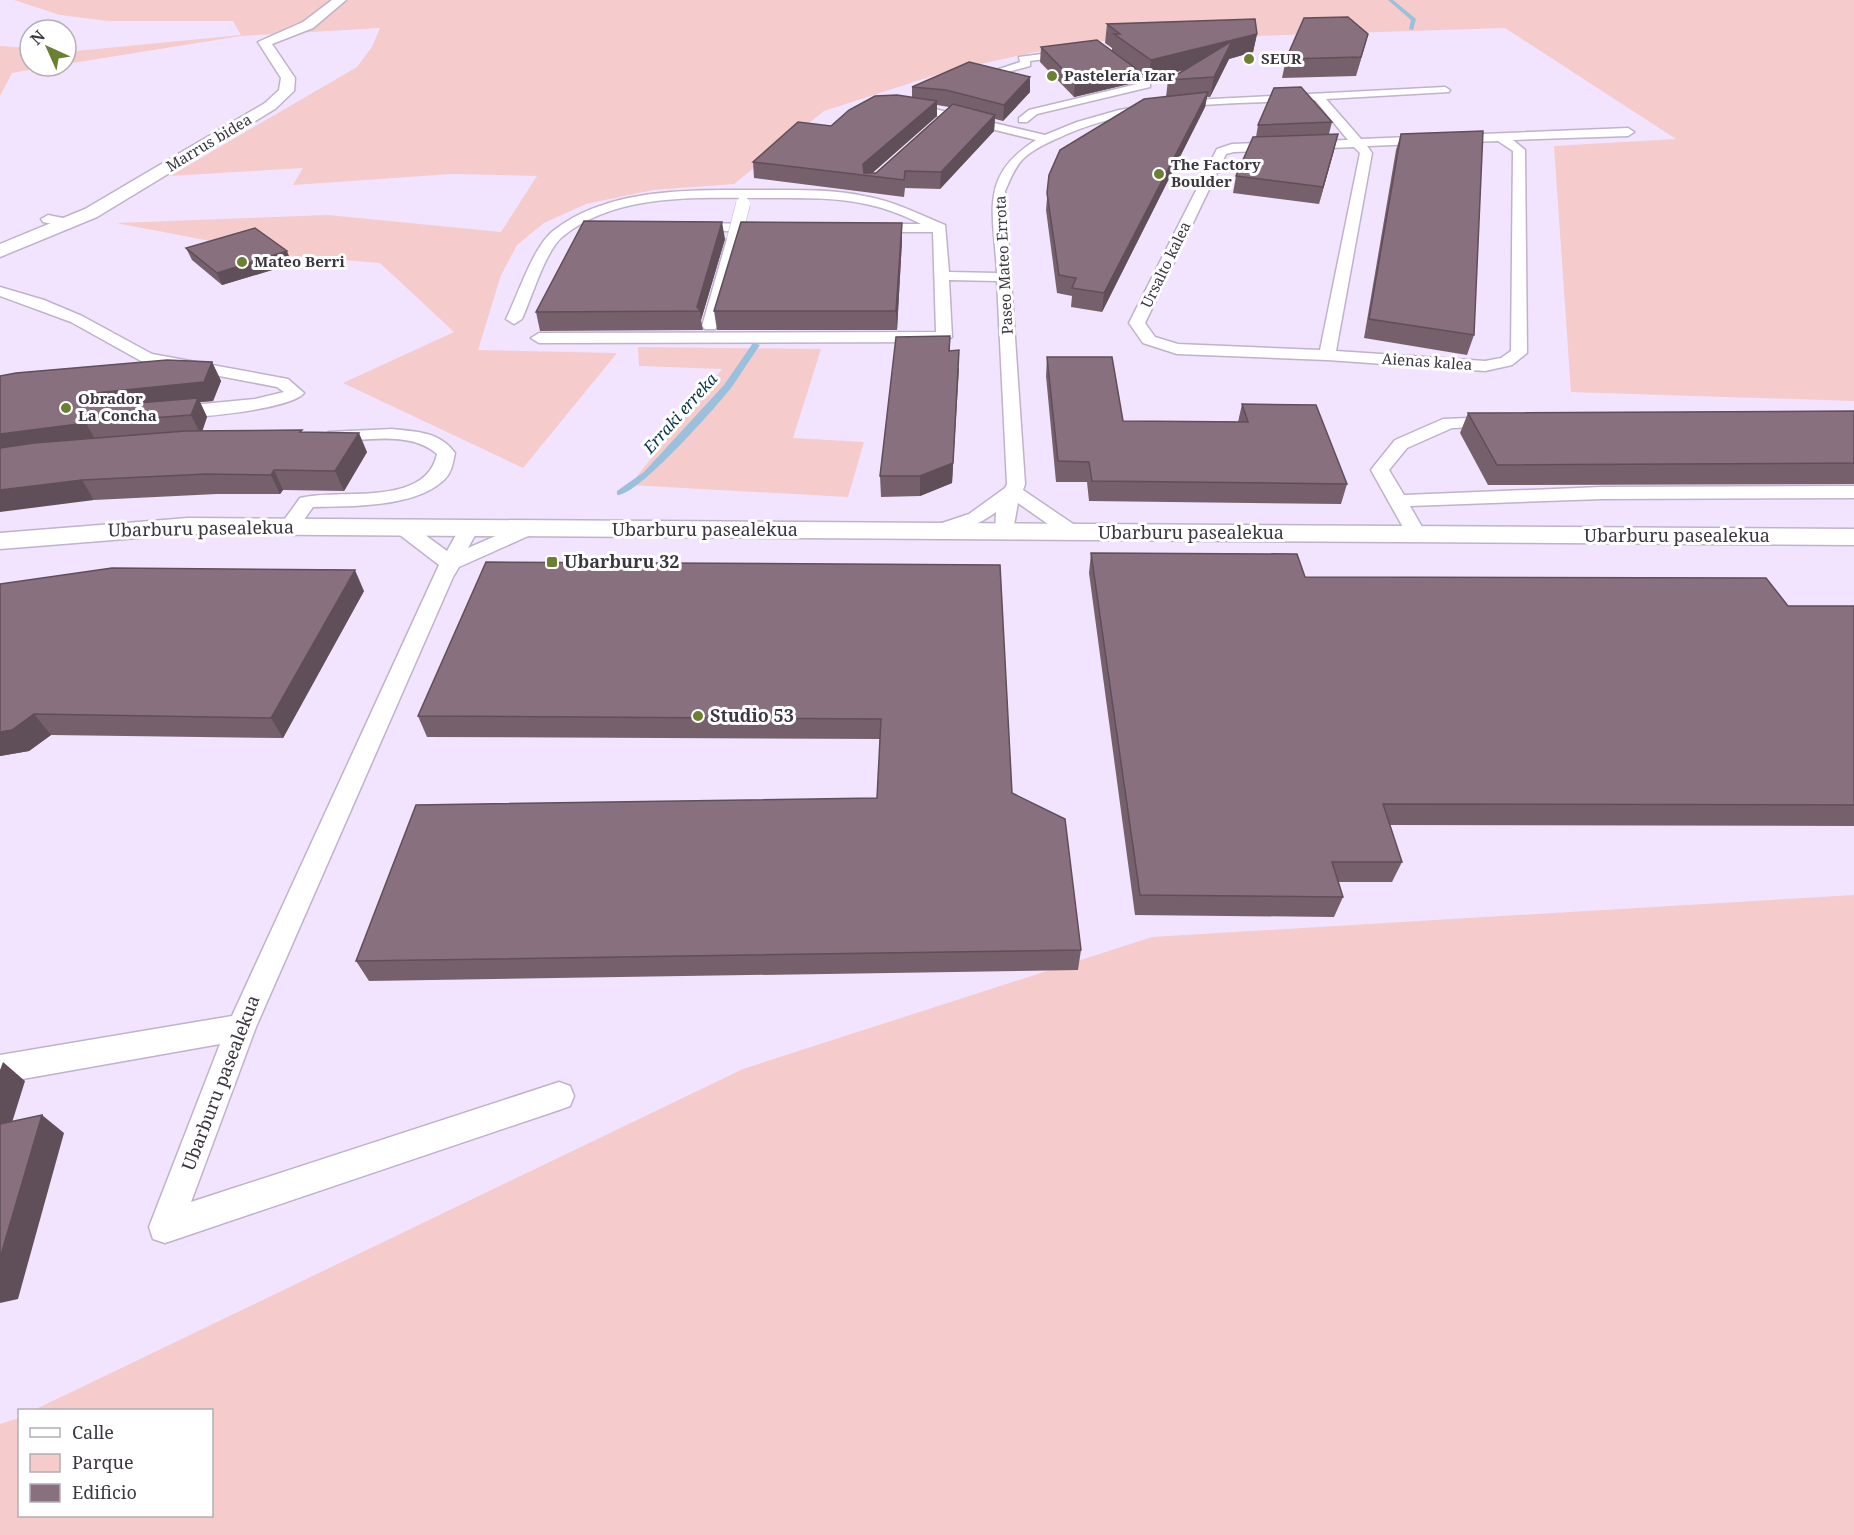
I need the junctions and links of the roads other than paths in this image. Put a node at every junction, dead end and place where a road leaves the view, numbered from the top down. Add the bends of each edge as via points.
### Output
1 (340, 0) edge
2 (989, 74) edge
3 (1445, 90) dead end
4 (918, 96) edge
5 (1317, 96) junction
6 (897, 105) edge
7 (1023, 120) junction
8 (1062, 132) junction
9 (1628, 132) dead end
10 (1502, 138) junction
11 (1046, 139) junction
12 (1360, 143) junction
13 (743, 199) junction
14 (48, 219) dead end
15 (68, 223) junction
16 (670, 227) edge
17 (775, 228) edge
18 (857, 228) edge
19 (940, 228) junction
20 (0, 251) edge
21 (943, 276) junction
22 (1005, 277) junction
23 (0, 291) edge
24 (60, 294) dead end
25 (34, 300) junction
26 (514, 319) dead end
27 (710, 326) dead end
28 (539, 338) edge
29 (1327, 355) junction
30 (147, 358) junction
31 (125, 363) edge
32 (159, 413) edge
33 (1519, 422) edge
34 (312, 438) edge
35 (1854, 492) edge
36 (1018, 496) junction
37 (1398, 501) junction
38 (289, 527) junction
39 (403, 528) junction
40 (469, 528) junction
41 (528, 529) junction
42 (938, 531) junction
43 (1005, 532) junction
44 (1072, 532) junction
45 (1416, 534) junction
46 (1854, 537) edge
47 (0, 541) edge
48 (450, 563) junction
49 (241, 1027) junction
50 (0, 1069) edge
51 (559, 1096) dead end

1 - 15 street, Marrus bidea via 308,25 265,42 288,78 286,91 270,106
2 - 7 lane via 1026,64 1023,59 1093,50 1146,85 1033,112
3 - 5 lane, Paseo Mateo Errota
4 - 7 lane
5 - 8 lane, Paseo Mateo Errota via 1173,104 1123,112
5 - 12 lane
6 - 11 lane
7 - 8 lane
8 - 11 lane, Paseo Mateo Errota
9 - 10 lane, Ursalto kalea
10 - 12 lane, Ursalto kalea
10 - 29 lane, Aienas kalea via 1519,150 1519,353 1506,362 1485,366
11 - 22 lane, Paseo Mateo Errota via 1019,156 999,191
12 - 29 lane via 1366,153
12 - 29 lane, Ursalto kalea via 1232,148 1221,152 1137,323 1149,340 1177,348
13 - 19 lane via 827,194 877,202 910,212
13 - 26 lane via 651,198 580,220 555,235
13 - 27 lane, bridge
14 - 15 lane
15 - 20 street, Marrus bidea
16 - 17 lane
18 - 19 lane
19 - 21 lane
21 - 22 lane
21 - 28 lane via 944,337
22 - 36 lane, Paseo Mateo Errota
23 - 25 lane
24 - 25 lane
25 - 30 lane
30 - 31 lane
30 - 32 lane via 282,383 296,393 264,402
33 - 37 lane via 1449,423 1401,444 1380,470
34 - 38 lane via 392,435 430,439 446,453 440,474 417,489 370,499 307,502
35 - 37 lane via 1602,493
36 - 42 lane via 976,518
36 - 43 lane, Paseo Mateo Errota via 1021,519
36 - 44 lane
37 - 45 lane
38 - 39 street, Ubarburu pasealekua
38 - 47 street, Ubarburu pasealekua via 127,529
39 - 40 street, Ubarburu pasealekua
39 - 48 lane
40 - 41 street, Ubarburu pasealekua
40 - 48 lane, Ubarburu pasealekua
41 - 42 street, Ubarburu pasealekua
41 - 48 lane, Ubarburu pasealekua
42 - 43 street, Ubarburu pasealekua
43 - 44 street, Ubarburu pasealekua
44 - 45 street, Ubarburu pasealekua
45 - 46 street, Ubarburu pasealekua
48 - 49 lane, Ubarburu pasealekua
49 - 50 lane
49 - 51 lane, Ubarburu pasealekua via 165,1227

